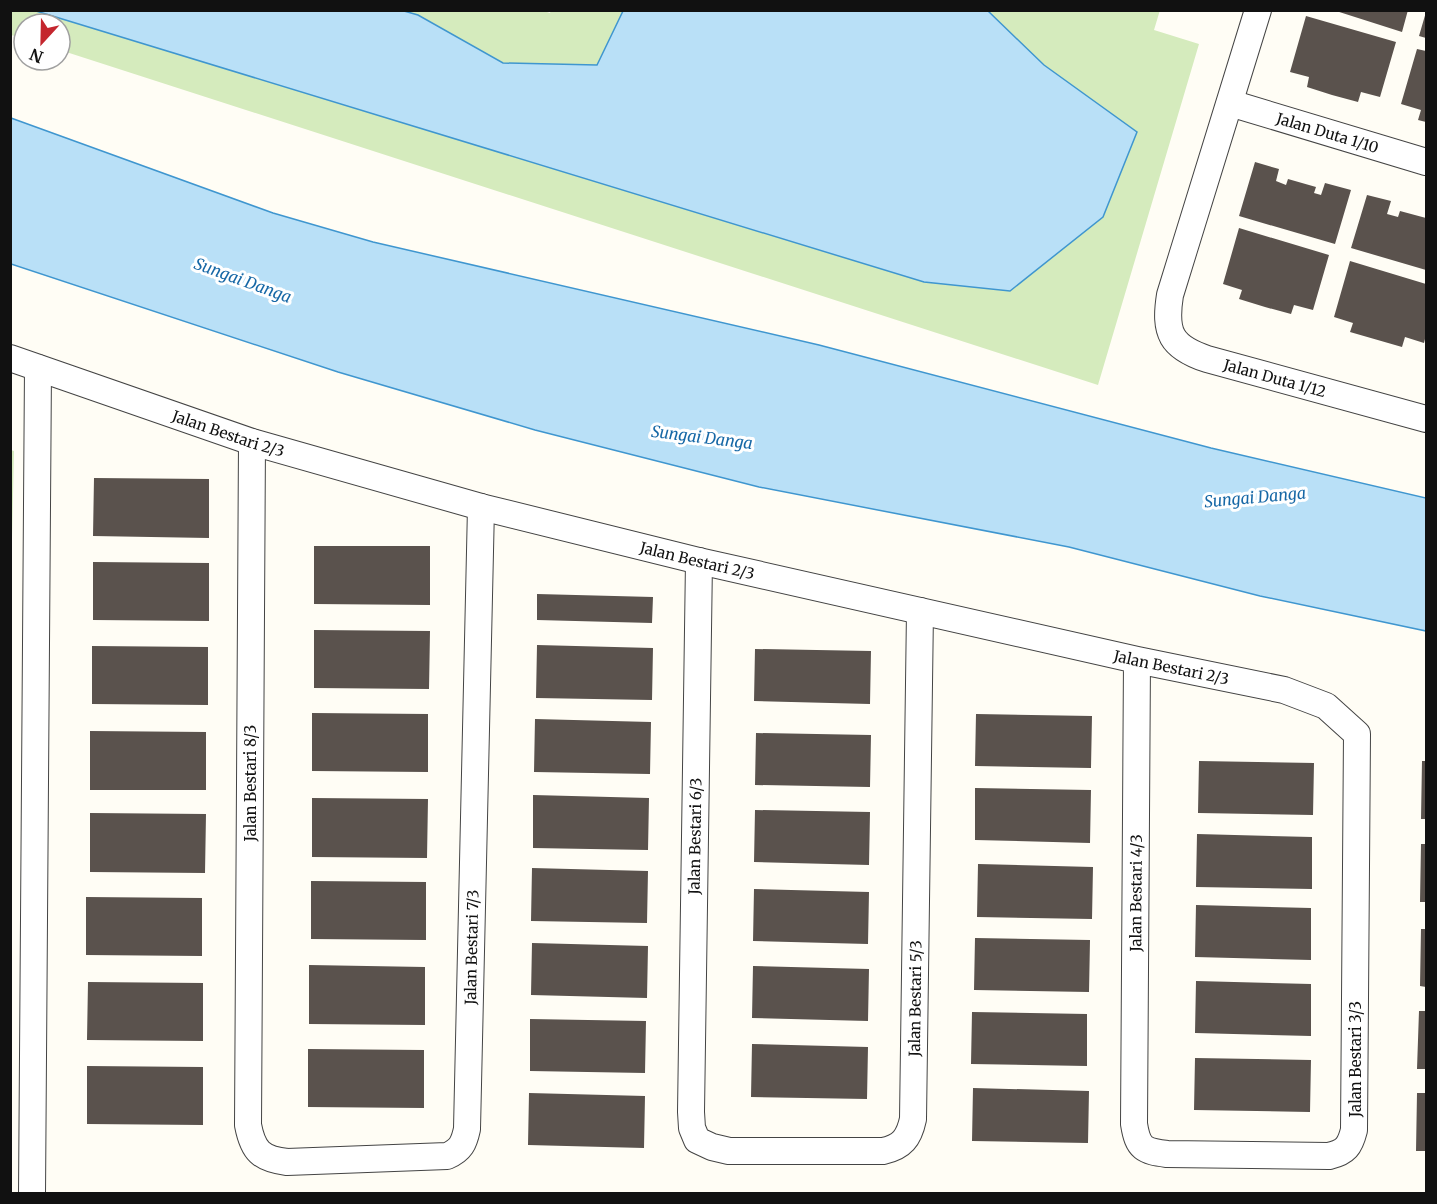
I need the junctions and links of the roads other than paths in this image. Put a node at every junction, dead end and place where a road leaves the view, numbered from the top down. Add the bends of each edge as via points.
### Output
1 (1257, 10) edge
2 (1230, 103) junction
3 (1426, 162) edge
4 (10, 358) edge
5 (39, 368) junction
6 (1426, 419) edge
7 (252, 442) junction
8 (481, 507) junction
9 (699, 561) junction
10 (920, 611) junction
11 (1137, 660) junction
12 (1357, 734) joint
13 (691, 1112) joint
14 (1134, 1124) joint
15 (248, 1125) joint
16 (32, 1194) edge

1 - 2 street, Jalan Duta 1/12
2 - 3 street, Jalan Duta 1/10
2 - 6 street, Jalan Duta 1/12 via 1170,295 1167,316 1172,336 1186,352
4 - 5 street, Jalan Bestari 2/3
5 - 7 street, Jalan Bestari 2/3
5 - 16 street
7 - 8 street, Jalan Bestari 2/3
7 - 15 street, Jalan Bestari 8/3
8 - 9 street, Jalan Bestari 2/3
8 - 15 street, Jalan Bestari 7/3 via 465,1141 458,1152 447,1156 287,1162 260,1154
9 - 10 street, Jalan Bestari 2/3
9 - 13 street, Jalan Bestari 6/3
10 - 11 street, Jalan Bestari 2/3
10 - 13 street, Jalan Bestari 5/3 via 910,1132 895,1149 883,1151 729,1151 698,1140
11 - 12 street, Jalan Bestari 2/3 via 1284,690 1326,706
11 - 14 street, Jalan Bestari 4/3
12 - 14 street, Jalan Bestari 3/3 via 1351,1145 1343,1153 1329,1156 1167,1154 1143,1148 1136,1138

